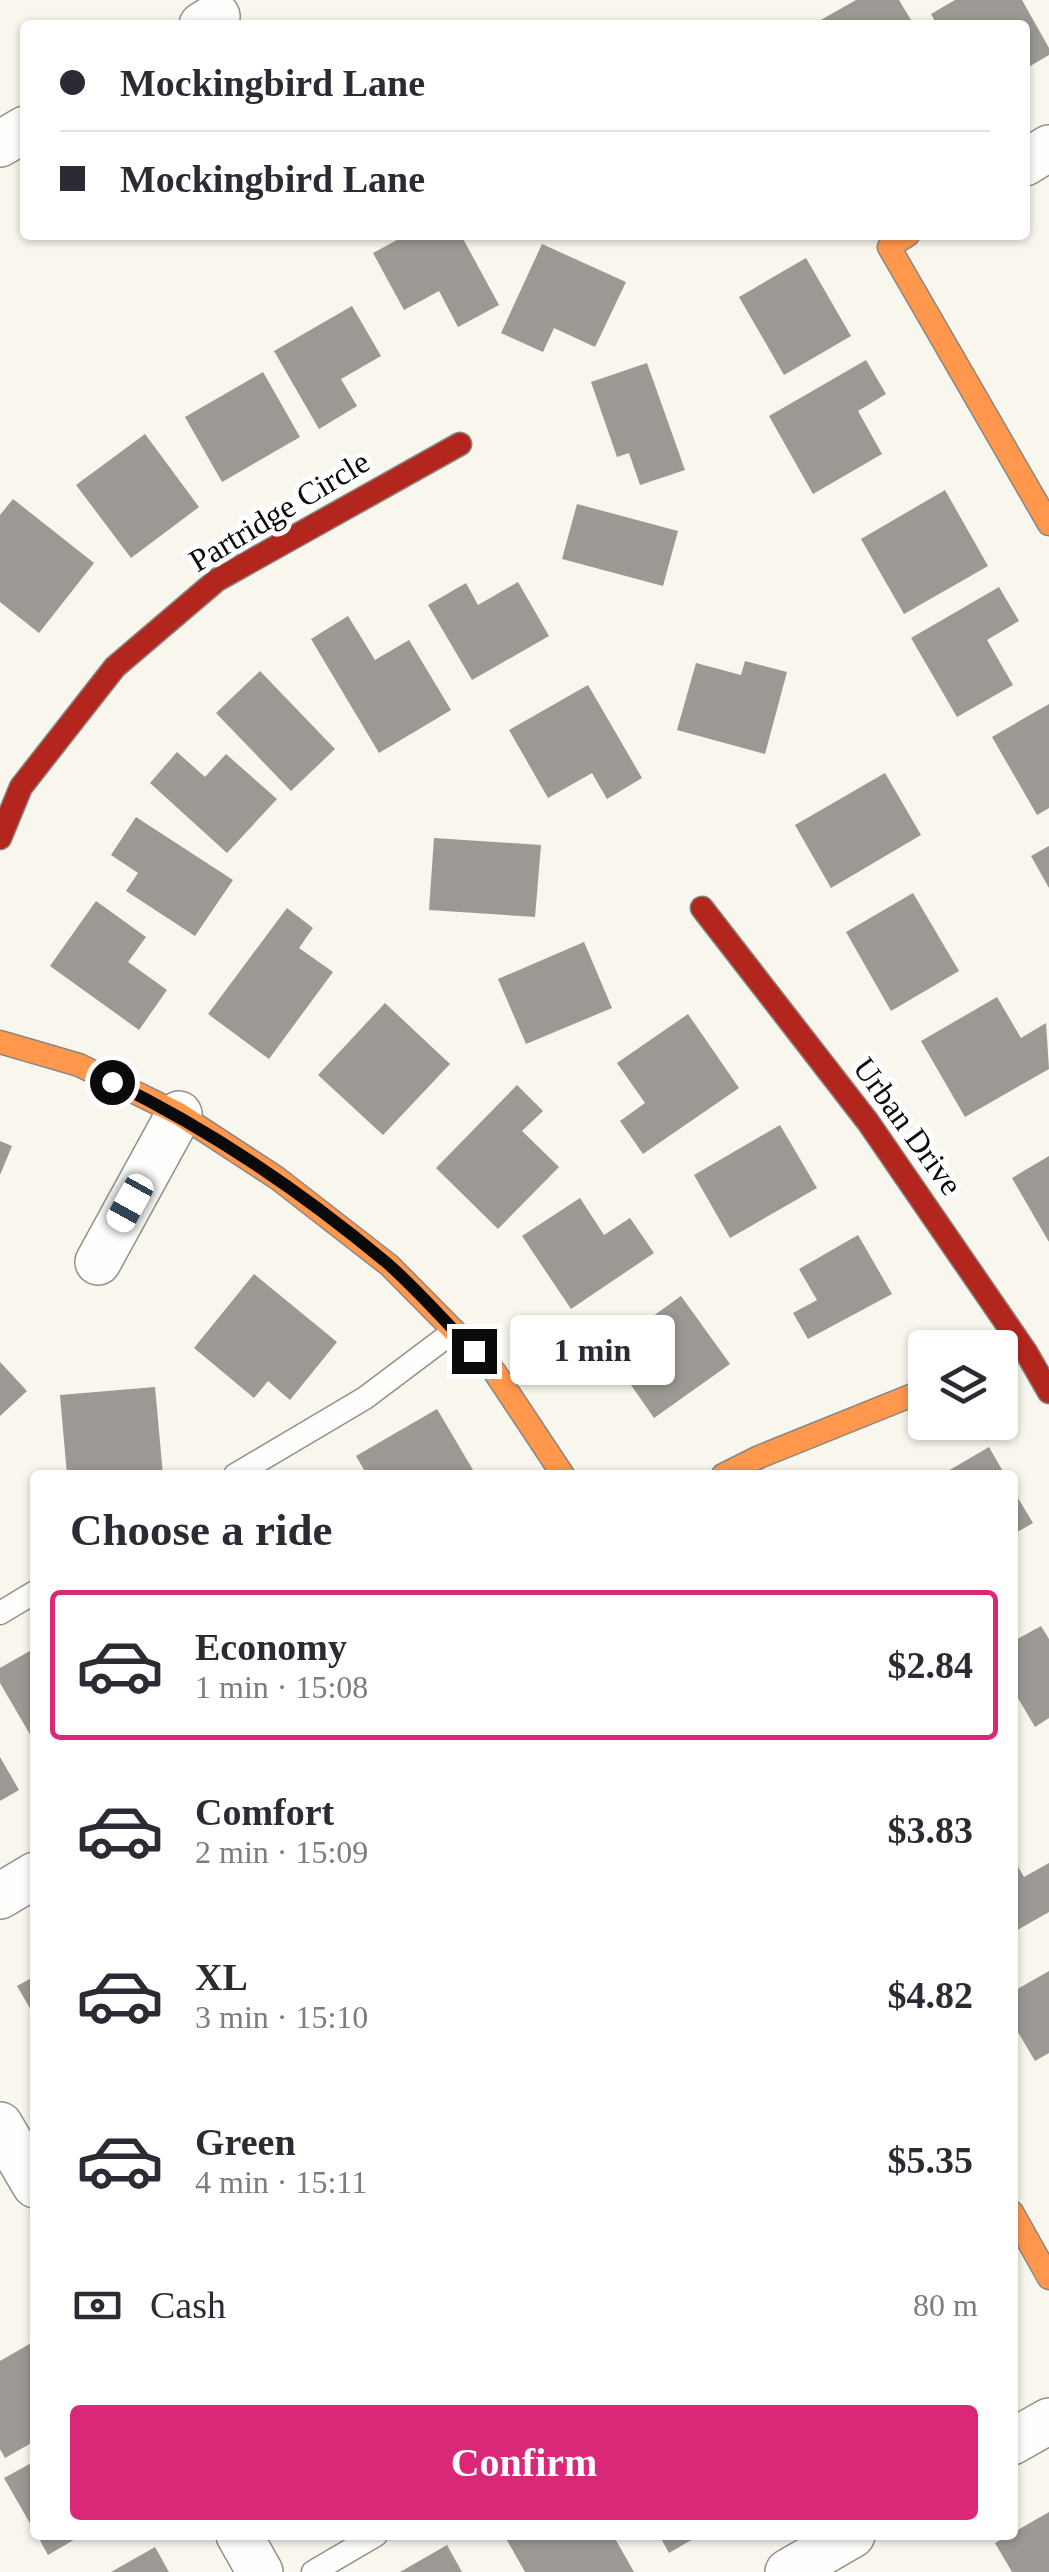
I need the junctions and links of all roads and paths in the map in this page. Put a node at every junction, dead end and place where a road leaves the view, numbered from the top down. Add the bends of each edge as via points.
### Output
1 (898, 241) edge
2 (460, 444) dead end
3 (1049, 524) edge
4 (0, 838) edge
5 (702, 908) dead end
6 (0, 1042) edge
7 (179, 1114) junction
8 (98, 1262) dead end
9 (454, 1330) junction
10 (1025, 1350) edge
11 (1049, 1392) edge
12 (908, 1397) edge
13 (243, 1470) edge
14 (559, 1470) edge
15 (732, 1470) edge
16 (30, 1595) edge
17 (0, 1613) edge
18 (30, 1878) edge
19 (0, 1896) edge
20 (0, 2126) edge
21 (30, 2169) edge
22 (1018, 2223) edge
23 (1049, 2278) edge
24 (1049, 2421) edge
25 (1018, 2439) edge
26 (241, 2540) edge
27 (367, 2540) edge
28 (843, 2540) edge
29 (260, 2572) edge
30 (313, 2572) edge
31 (788, 2572) edge

1 - 3 street
2 - 4 street, Partridge Circle via 217,580 116,667 21,787
5 - 10 street, Urban Drive via 868,1122
6 - 7 street via 78,1066
7 - 8 street
7 - 9 street via 390,1265
9 - 13 lane via 365,1398
9 - 14 street via 494,1371
10 - 11 street, Urban Drive
12 - 15 street
16 - 17 lane
18 - 19 street
20 - 21 street
22 - 23 street
24 - 25 street
26 - 29 street
27 - 30 lane
28 - 31 street

